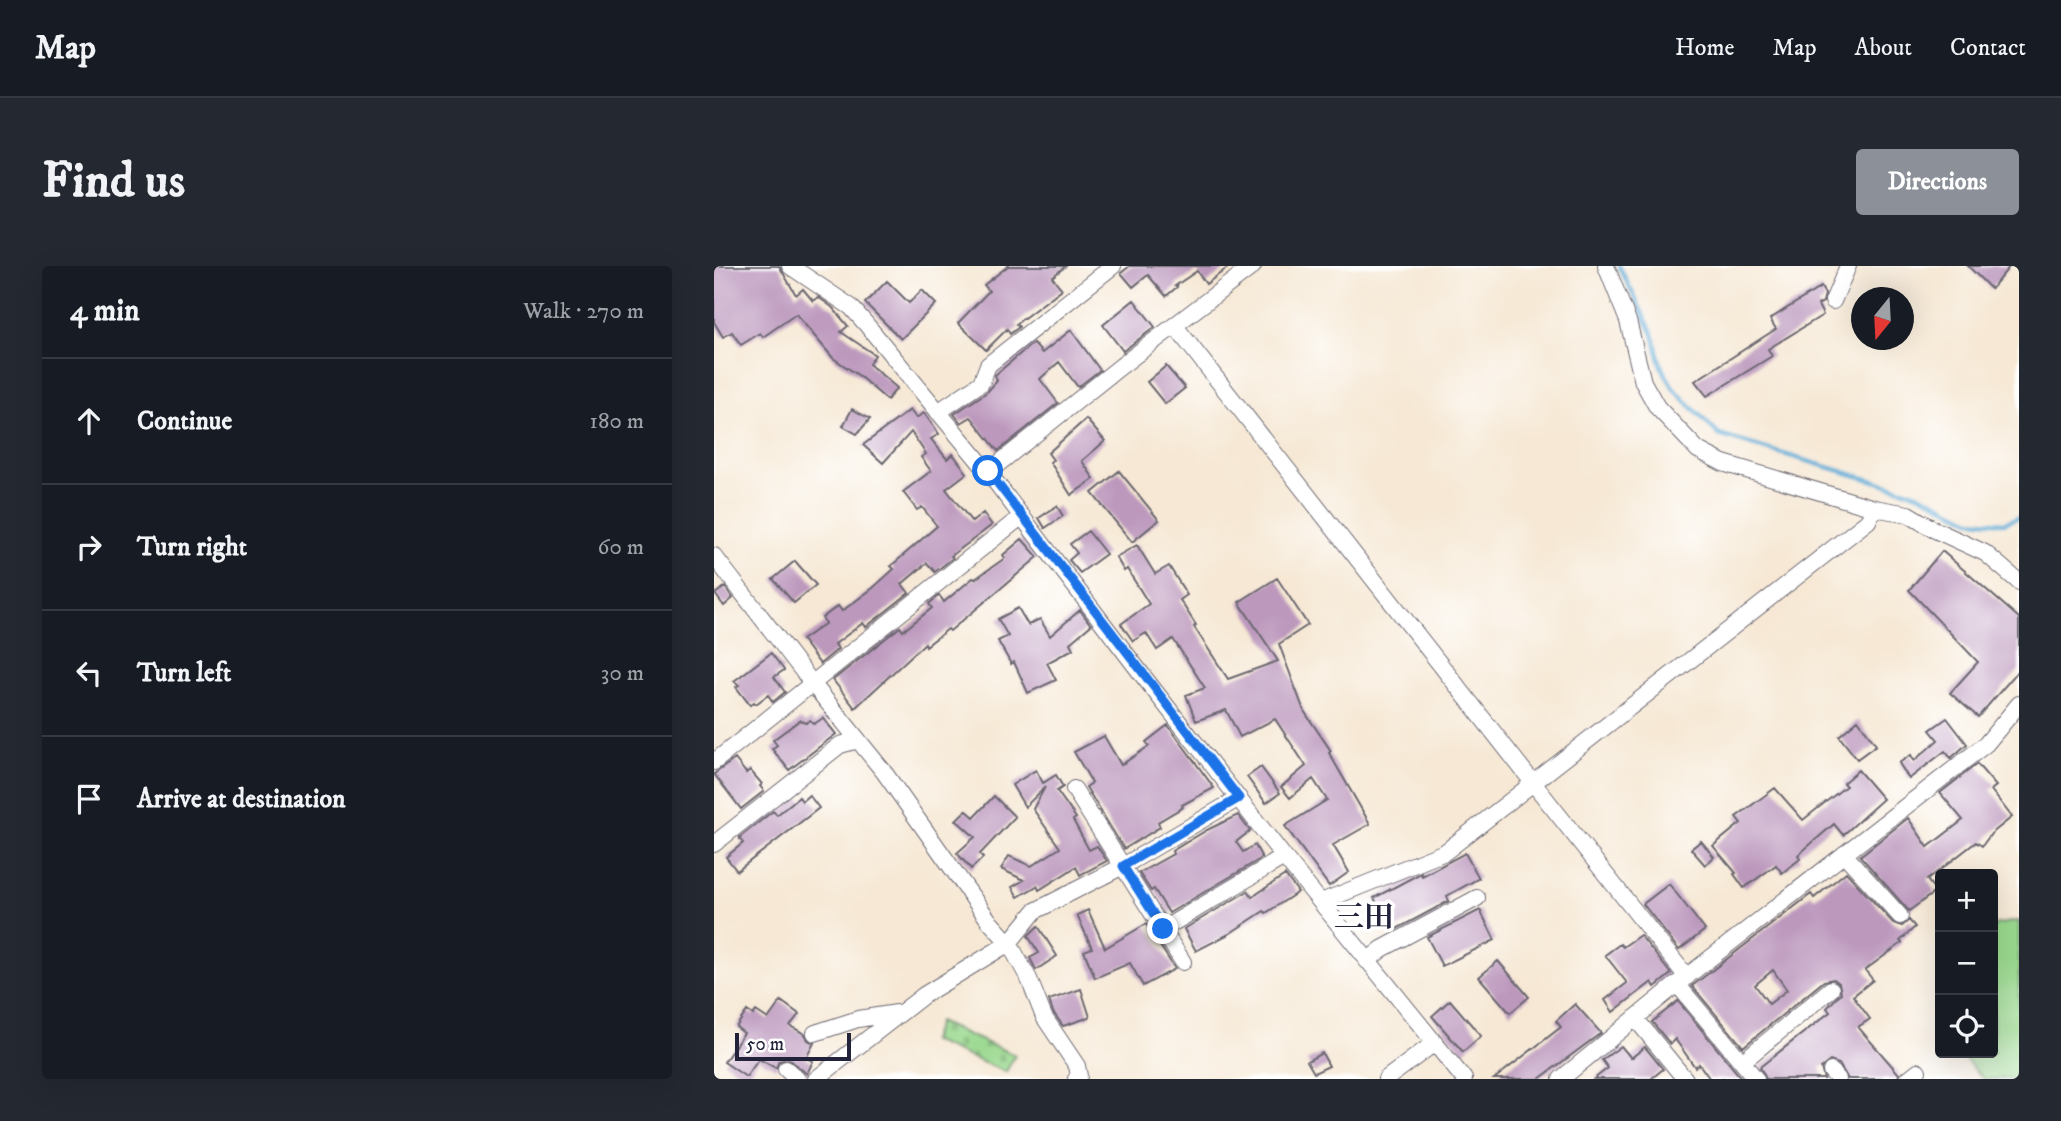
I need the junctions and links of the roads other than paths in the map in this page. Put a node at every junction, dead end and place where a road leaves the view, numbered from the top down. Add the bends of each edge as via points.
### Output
1 (790, 266) edge
2 (1113, 266) edge
3 (1253, 266) edge
4 (1606, 266) edge
5 (1848, 266) edge
6 (1833, 301) dead end
7 (1175, 326) junction
8 (938, 412) junction
9 (988, 471) junction
10 (1874, 508) junction
11 (1022, 516) junction
12 (714, 556) edge
13 (2019, 582) edge
14 (812, 683) junction
15 (2019, 704) edge
16 (859, 740) junction
17 (714, 762) edge
18 (1534, 784) junction
19 (1074, 789) dead end
20 (1239, 798) junction
21 (714, 844) edge
22 (1844, 854) junction
23 (1284, 856) junction
24 (1123, 866) junction
25 (1477, 898) dead end
26 (1321, 902) junction
27 (1900, 916) dead end
28 (1163, 929) junction
29 (1009, 943) junction
30 (1367, 961) junction
31 (1183, 962) dead end
32 (1682, 980) junction
33 (1831, 989) dead end
34 (900, 1013) junction
35 (1635, 1018) junction
36 (815, 1033) dead end
37 (1433, 1044) junction
38 (1742, 1062) junction
39 (816, 1079) edge
40 (1076, 1079) edge
41 (1386, 1079) edge
42 (1464, 1079) edge
43 (1562, 1079) edge
44 (1685, 1079) edge
45 (1756, 1079) edge

1 - 8 street via 851,307
2 - 8 street via 988,365 981,383
3 - 7 street
4 - 10 street via 1628,321 1643,382 1657,407 1698,450 1723,463
5 - 6 street
7 - 9 street
7 - 18 street
8 - 9 street
9 - 11 street
10 - 13 street via 1908,514 1985,553
10 - 18 street via 1868,521
11 - 14 street
11 - 20 street
12 - 14 street
14 - 16 street
14 - 17 street
15 - 22 street via 1986,744
16 - 21 street via 840,745
16 - 29 street
18 - 26 street via 1445,852
18 - 32 street
19 - 24 street
20 - 23 street
20 - 24 street
22 - 27 street
22 - 32 street
23 - 26 street
23 - 28 street
24 - 28 street
24 - 29 street via 1035,911
25 - 30 street
26 - 30 street
28 - 31 street
29 - 34 street
29 - 40 street via 1030,979 1044,1017 1077,1066
30 - 37 street
32 - 35 street
32 - 38 street
33 - 38 street
34 - 36 street via 858,1019
34 - 39 street
35 - 43 street
35 - 44 street
37 - 41 street
37 - 42 street
38 - 45 street

